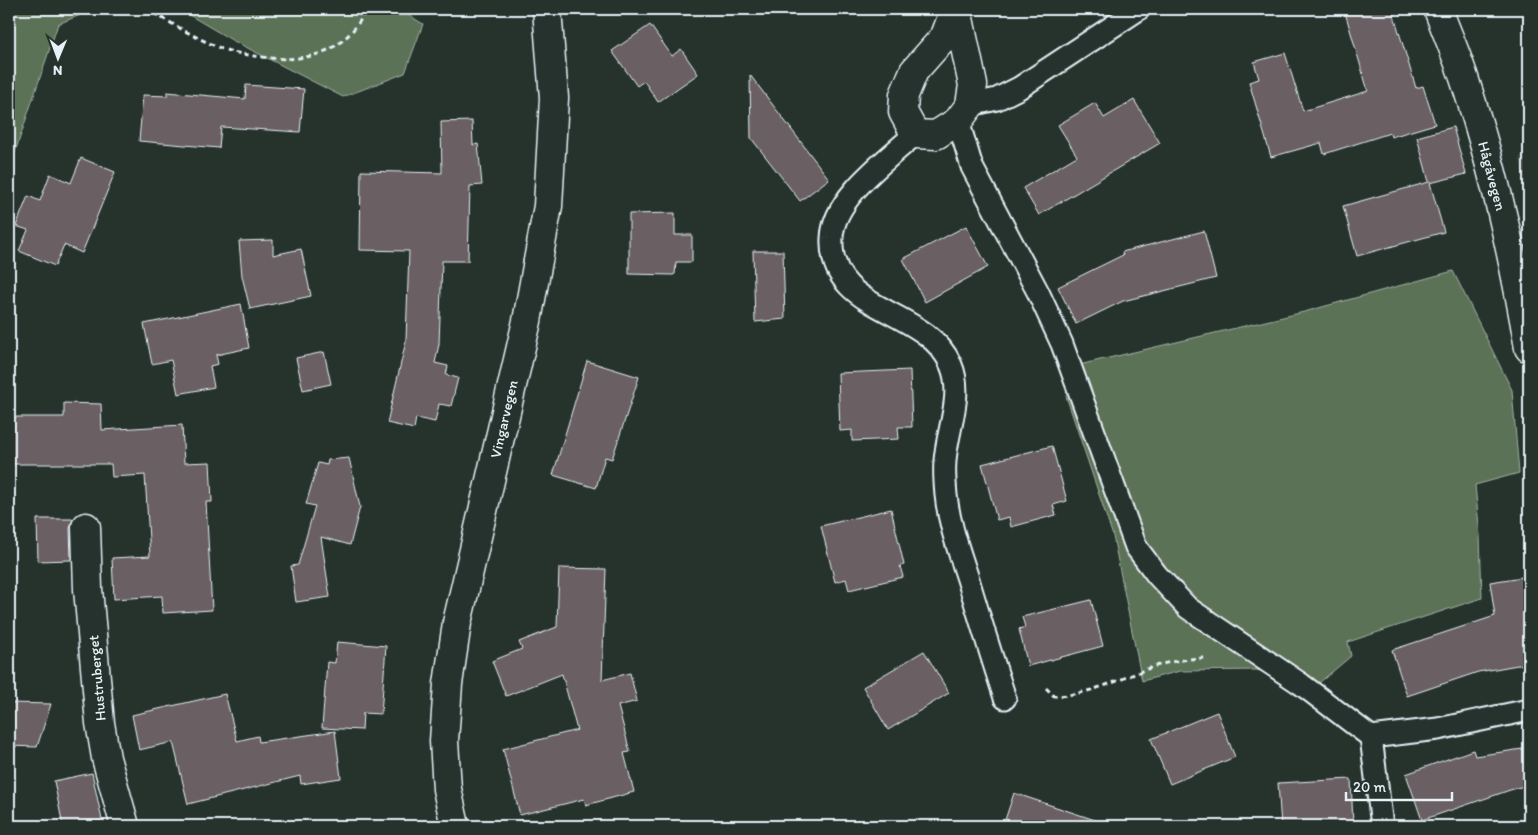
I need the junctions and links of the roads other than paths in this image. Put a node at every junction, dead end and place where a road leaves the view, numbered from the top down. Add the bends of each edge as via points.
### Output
1 (547, 9) edge
2 (956, 9) edge
3 (1138, 9) edge
4 (1438, 9) edge
5 (964, 113) junction
6 (914, 134) junction
7 (1529, 348) edge
8 (86, 527) dead end
9 (1005, 698) dead end
10 (1529, 710) edge
11 (1371, 737) junction
12 (125, 826) edge
13 (455, 826) edge
14 (1382, 826) edge

1 - 13 street, Vingarvegen via 554,98 548,206 527,321 457,624 448,684 444,741 447,789
2 - 5 street via 973,85
2 - 6 street via 945,36 914,71 904,95 903,112
3 - 5 lane via 1019,88
4 - 7 street, Hågåvegen via 1466,83 1497,190
5 - 6 street via 936,135
5 - 11 lane via 972,167 1062,344 1136,547 1157,576 1188,608 1301,684
6 - 9 lane via 850,196 837,214 832,256 838,274 848,286 927,334 941,347 951,365 956,380 955,397 944,461 950,520
8 - 12 street, Hustruberget via 100,723
10 - 11 lane
11 - 14 lane

